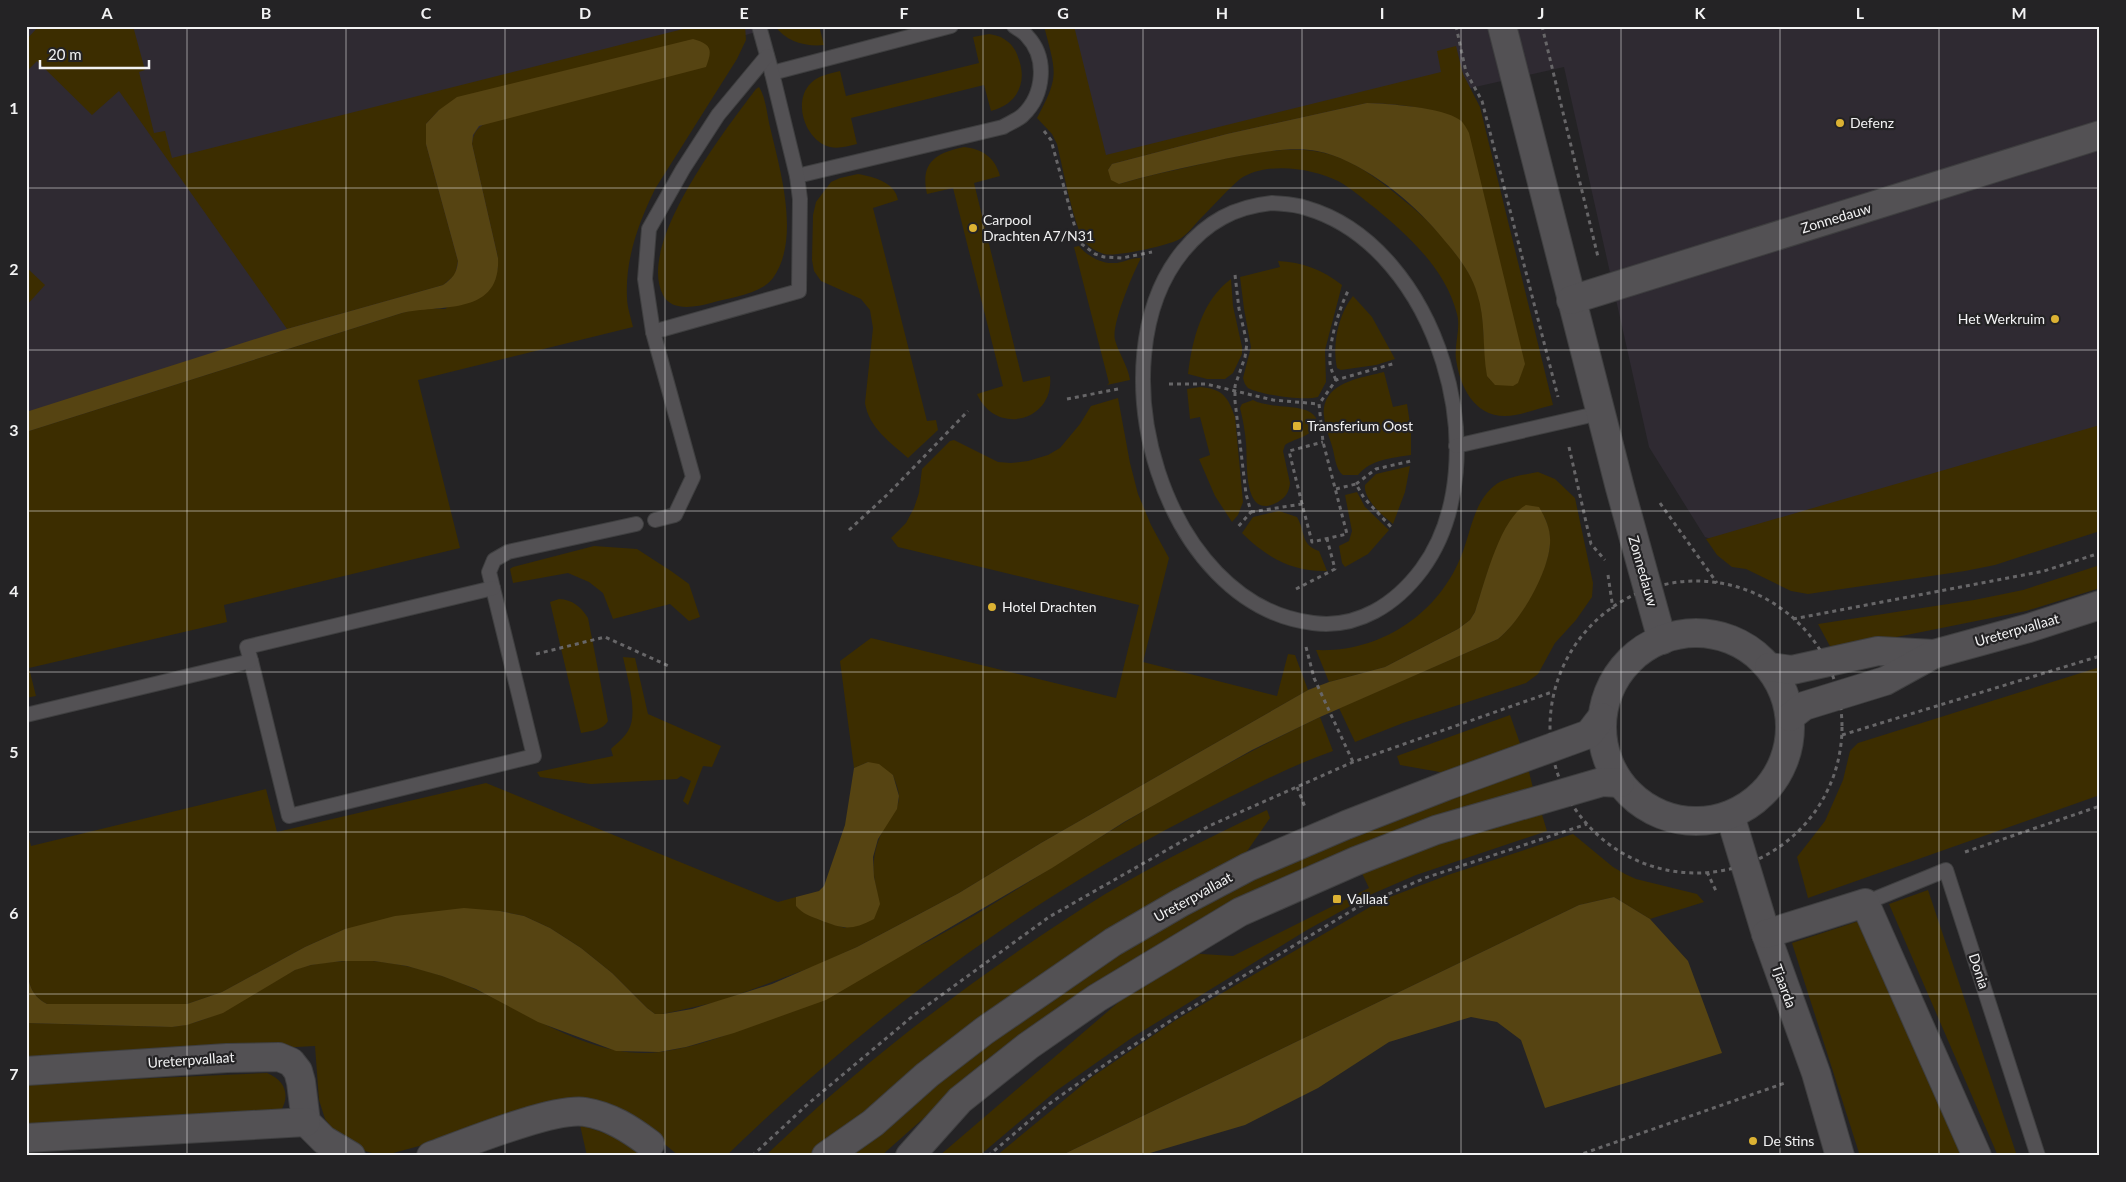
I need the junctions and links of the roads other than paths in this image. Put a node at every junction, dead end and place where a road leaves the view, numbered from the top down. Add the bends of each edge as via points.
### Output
1 (759, 26) edge
2 (951, 26) edge
3 (1014, 26) edge
4 (1502, 26) edge
5 (767, 56) junction
6 (772, 73) junction
7 (2100, 135) edge
8 (797, 176) junction
9 (1571, 300) junction
10 (653, 332) junction
11 (1600, 413) junction
12 (1456, 446) junction
13 (655, 520) dead end
14 (636, 524) dead end
15 (493, 588) junction
16 (2100, 605) edge
17 (1662, 640) junction
18 (1934, 654) junction
19 (251, 661) junction
20 (1768, 666) junction
21 (26, 716) edge
22 (1602, 717) junction
23 (1790, 717) junction
24 (1620, 783) junction
25 (1730, 815) junction
26 (1865, 903) junction
27 (1766, 934) junction
28 (26, 1071) edge
29 (306, 1122) junction
30 (26, 1138) edge
31 (650, 1144) dead end
32 (351, 1156) edge
33 (431, 1156) edge
34 (826, 1156) edge
35 (910, 1156) edge
36 (1840, 1156) edge
37 (1977, 1156) edge
38 (2038, 1156) edge

1 - 5 lane
2 - 6 lane
3 - 8 lane via 1027,36 1042,69 1040,87 1022,116 1003,127
4 - 9 street, Zonnedauw
5 - 6 lane
5 - 10 lane via 718,115 649,229 645,279
6 - 8 lane
7 - 9 street, Zonnedauw
8 - 10 lane via 800,199 798,290
9 - 11 street, Zonnedauw
10 - 13 lane via 693,478 675,515
11 - 12 lane
11 - 17 street, Zonnedauw
12 - 12 lane via 1452,496 1437,543 1407,588 1388,604 1359,619 1327,624 1295,620 1247,598 1210,565 1172,506 1162,483 1145,418 1143,385 1147,332 1155,303 1176,260 1204,228 1225,215 1256,205 1272,203 1304,207 1353,230 1389,262 1424,314 1447,377
14 - 15 lane via 508,552 494,560 489,572
15 - 19 lane via 248,646
15 - 19 lane via 534,756 288,816
16 - 18 street, Ureterpvallaat
17 - 20 street via 1690,633 1720,636 1746,647
17 - 22 street via 1633,657 1612,684
18 - 20 street, Ureterpvallaat via 1878,651 1792,670
18 - 23 street, Ureterpvallaat via 1885,681 1804,706
19 - 21 lane
20 - 23 street via 1783,690
22 - 24 street via 1605,752
22 - 34 street, Ureterpvallaat via 1589,734 1346,825 1248,867 1180,903 1114,942 992,1026 926,1074 873,1123
23 - 25 street via 1790,742 1770,786 1751,804
24 - 25 street via 1642,804 1670,818 1700,821
24 - 35 street via 1602,782 1436,830 1240,912 1097,998 1028,1046 960,1100
25 - 27 street, Tjaarda
26 - 27 street
26 - 37 street
26 - 38 lane, Donia via 1946,870
27 - 36 street, Tjaarda via 1816,1072
28 - 29 street, Ureterpvallaat via 279,1056 291,1062 298,1071
29 - 30 street
29 - 32 street via 324,1140
31 - 33 street via 605,1117 583,1112 540,1119

